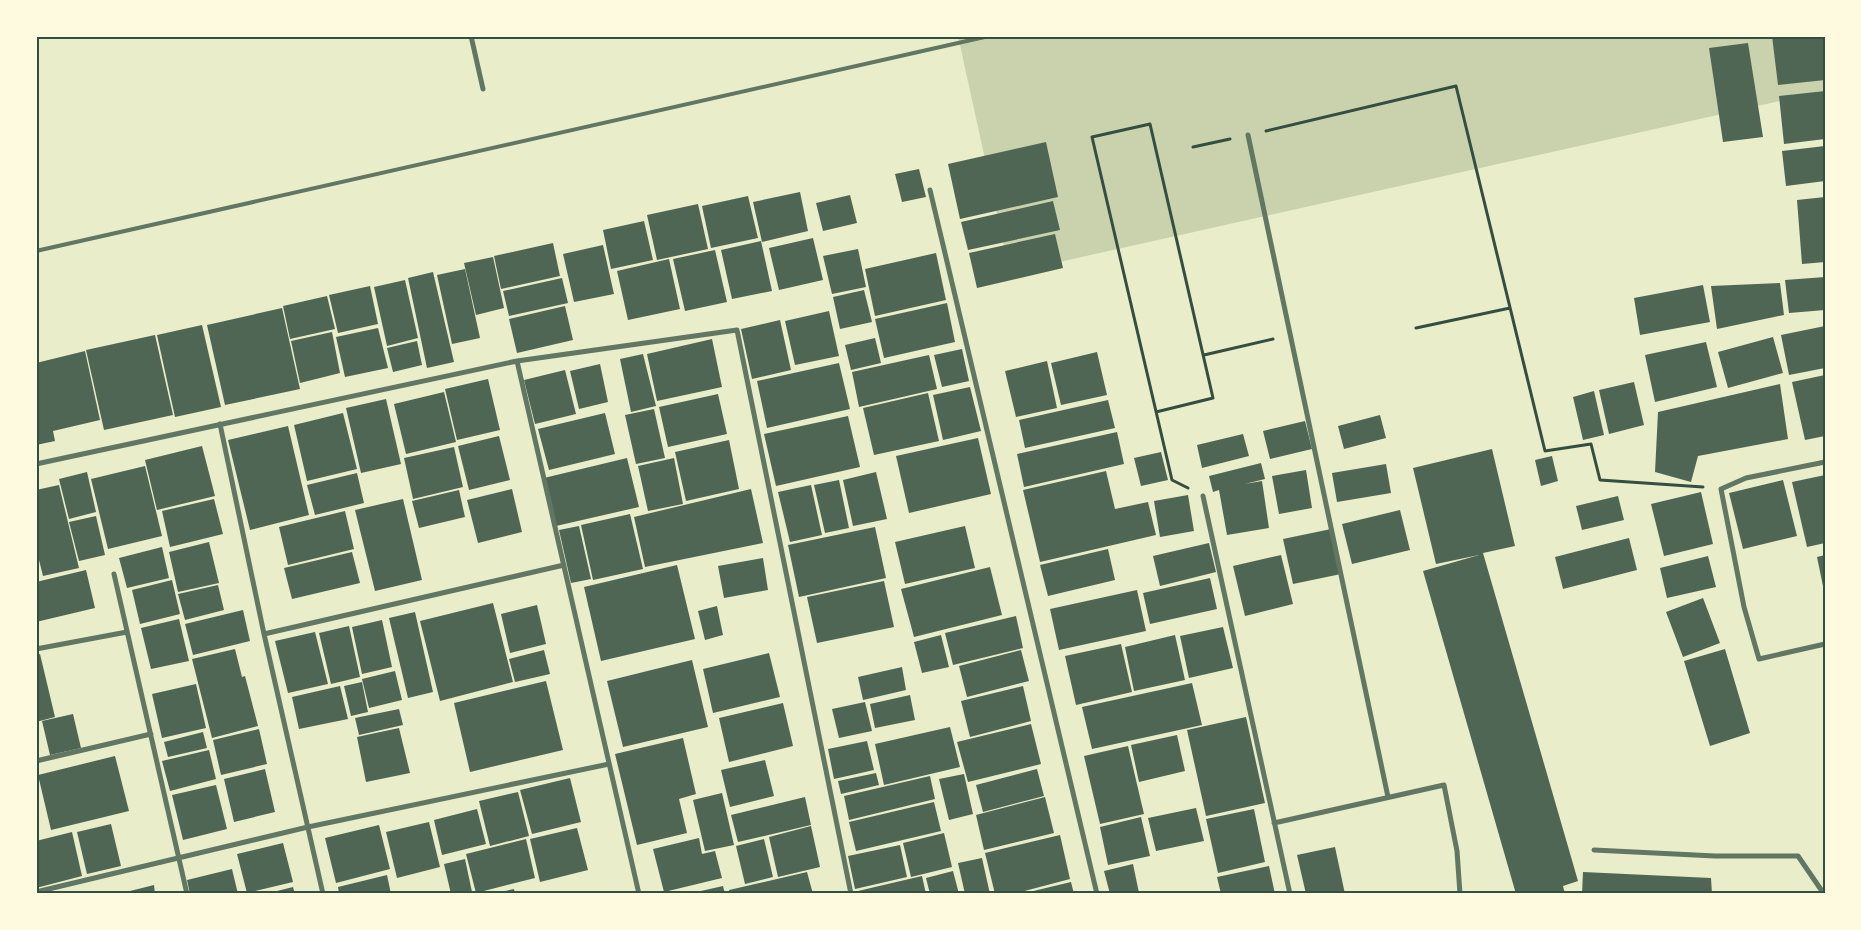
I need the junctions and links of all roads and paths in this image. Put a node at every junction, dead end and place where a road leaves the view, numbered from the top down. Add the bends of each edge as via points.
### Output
1 (471, 36) edge
2 (989, 36) edge
3 (483, 89) dead end
4 (1248, 135) junction
5 (1192, 147) dead end
6 (930, 190) dead end
7 (36, 252) edge
8 (1510, 308) junction
9 (1416, 328) dead end
10 (1291, 334) junction
11 (1204, 355) junction
12 (517, 361) junction
13 (1156, 412) junction
14 (220, 424) junction
15 (1825, 462) edge
16 (36, 464) edge
17 (1721, 489) junction
18 (1203, 496) joint
19 (564, 565) junction
20 (114, 574) dead end
21 (128, 632) junction
22 (264, 634) junction
23 (1825, 644) edge
24 (36, 649) edge
25 (151, 734) junction
26 (36, 762) edge
27 (610, 764) junction
28 (1388, 797) junction
29 (1274, 823) junction
30 (308, 827) junction
31 (1594, 850) dead end
32 (179, 860) junction
33 (36, 892) edge
34 (187, 894) edge
35 (323, 894) edge
36 (639, 894) edge
37 (851, 894) edge
38 (1097, 894) edge
39 (1290, 894) edge
40 (1460, 894) edge
41 (1824, 894) edge

1 - 3 street
2 - 7 lane
4 - 5 path
4 - 8 path via 1456,86
4 - 10 street
6 - 38 street
8 - 9 path
8 - 17 path via 1545,451 1591,444 1600,480
10 - 11 path
10 - 28 street
11 - 13 path via 1213,398
11 - 13 path via 1150,124 1092,137
12 - 14 street
12 - 19 street
12 - 37 street via 737,330
13 - 18 path via 1172,480
14 - 16 street
14 - 22 street
15 - 17 street via 1746,478
17 - 23 street via 1744,607 1759,659
18 - 29 street
19 - 22 street
19 - 27 street
20 - 21 street
21 - 24 street
21 - 25 street
22 - 30 street
25 - 26 street
25 - 32 street
27 - 30 street
27 - 36 street
28 - 29 street
28 - 40 street via 1444,785 1457,851
29 - 39 street
30 - 32 street
30 - 35 street
31 - 41 street via 1798,856
32 - 33 street
32 - 34 street

